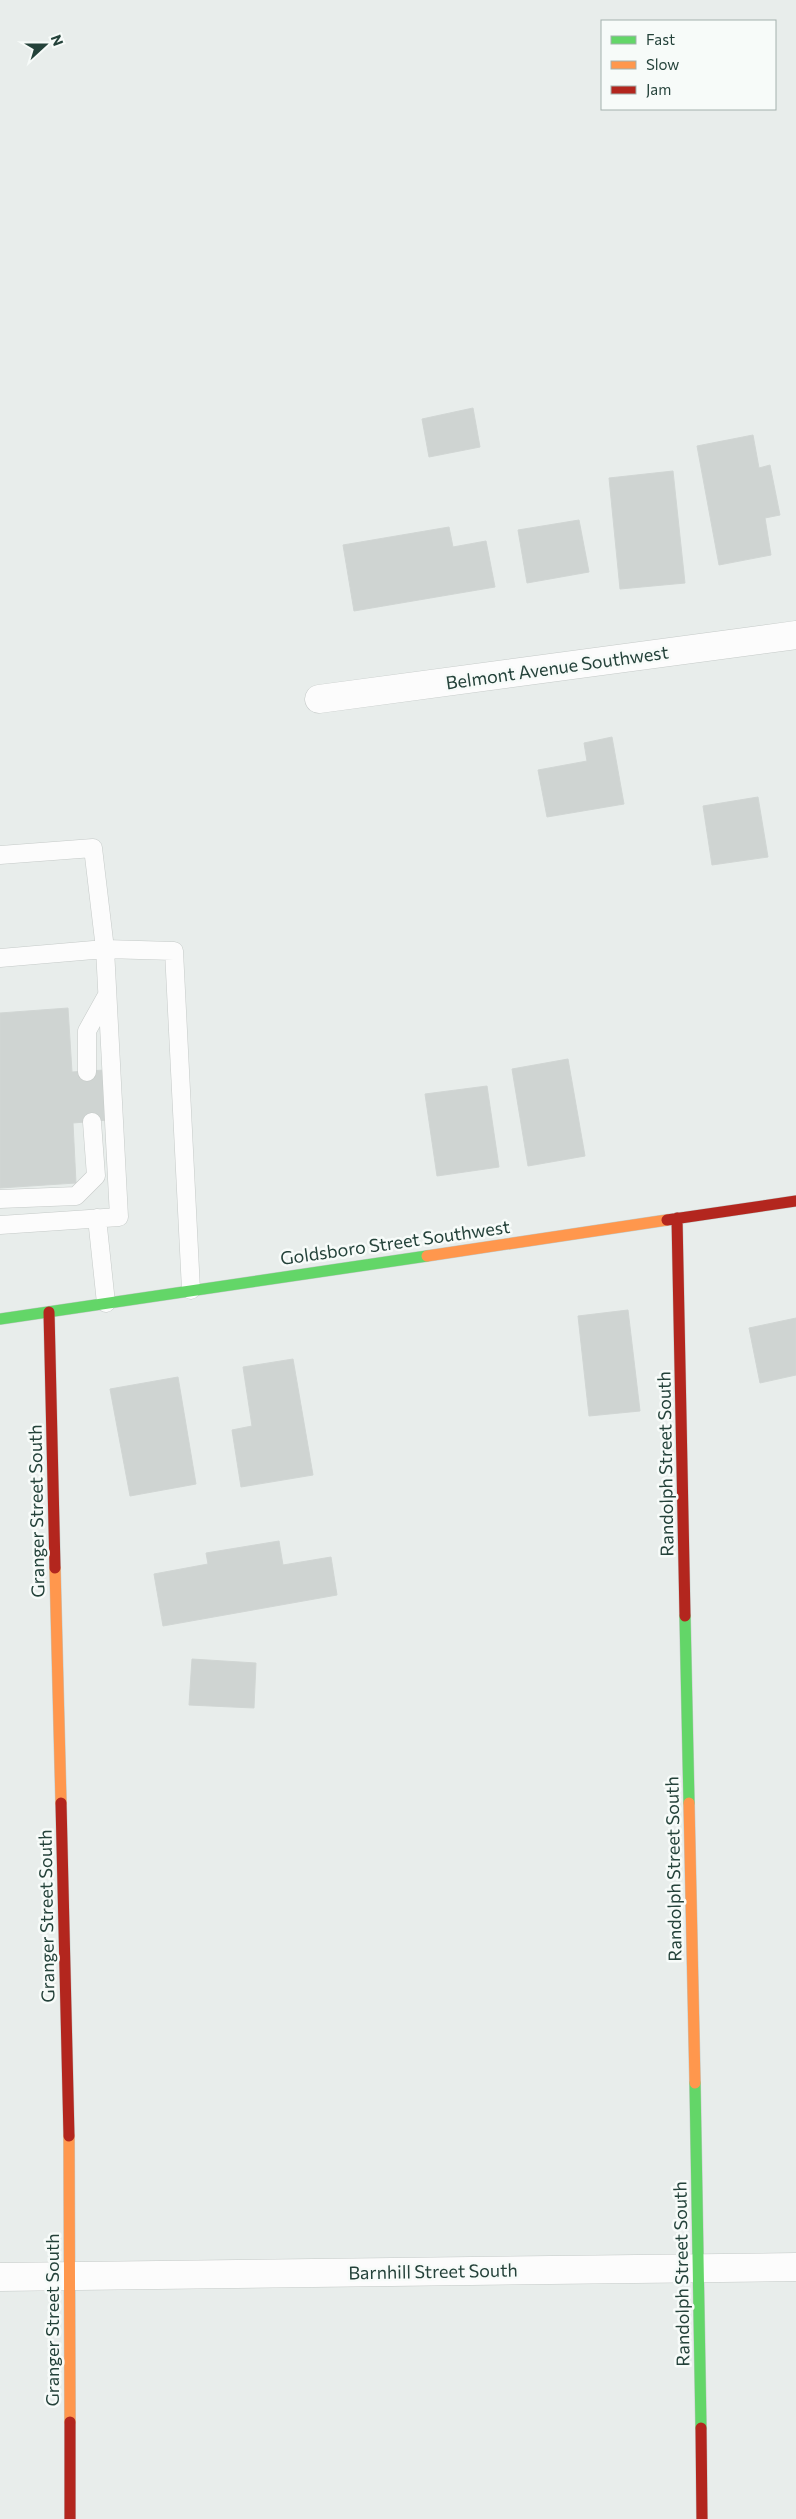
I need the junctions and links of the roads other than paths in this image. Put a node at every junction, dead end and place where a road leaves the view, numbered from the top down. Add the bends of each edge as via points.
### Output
1 (796, 635) edge
2 (318, 699) dead end
3 (0, 855) edge
4 (105, 950) junction
5 (0, 958) edge
6 (107, 994) junction
7 (87, 1072) dead end
8 (92, 1122) dead end
9 (0, 1199) edge
10 (796, 1201) edge
11 (97, 1218) junction
12 (677, 1218) junction
13 (0, 1225) edge
14 (191, 1290) junction
15 (106, 1303) junction
16 (48, 1312) junction
17 (0, 1319) edge
18 (699, 2267) junction
19 (796, 2267) edge
20 (70, 2276) junction
21 (0, 2277) edge
22 (70, 2519) edge
23 (702, 2519) edge

1 - 2 street, Belmont Avenue Southwest
3 - 4 lane via 93,848
4 - 5 lane
4 - 6 lane
4 - 14 lane via 174,951
6 - 7 lane via 87,1031
6 - 11 lane via 119,1217
8 - 9 lane via 96,1176 76,1196
10 - 12 street, Goldsboro Street Southwest
11 - 13 lane
11 - 15 lane
12 - 14 street, Goldsboro Street Southwest
12 - 18 street, Randolph Street South
14 - 15 street, Goldsboro Street Southwest
15 - 16 street, Goldsboro Street Southwest
16 - 17 street, Goldsboro Street Southwest
16 - 20 street, Granger Street South
18 - 19 street, Barnhill Street South
18 - 20 street, Barnhill Street South
18 - 23 street, Randolph Street South
20 - 21 street, Barnhill Street South
20 - 22 street, Granger Street South

